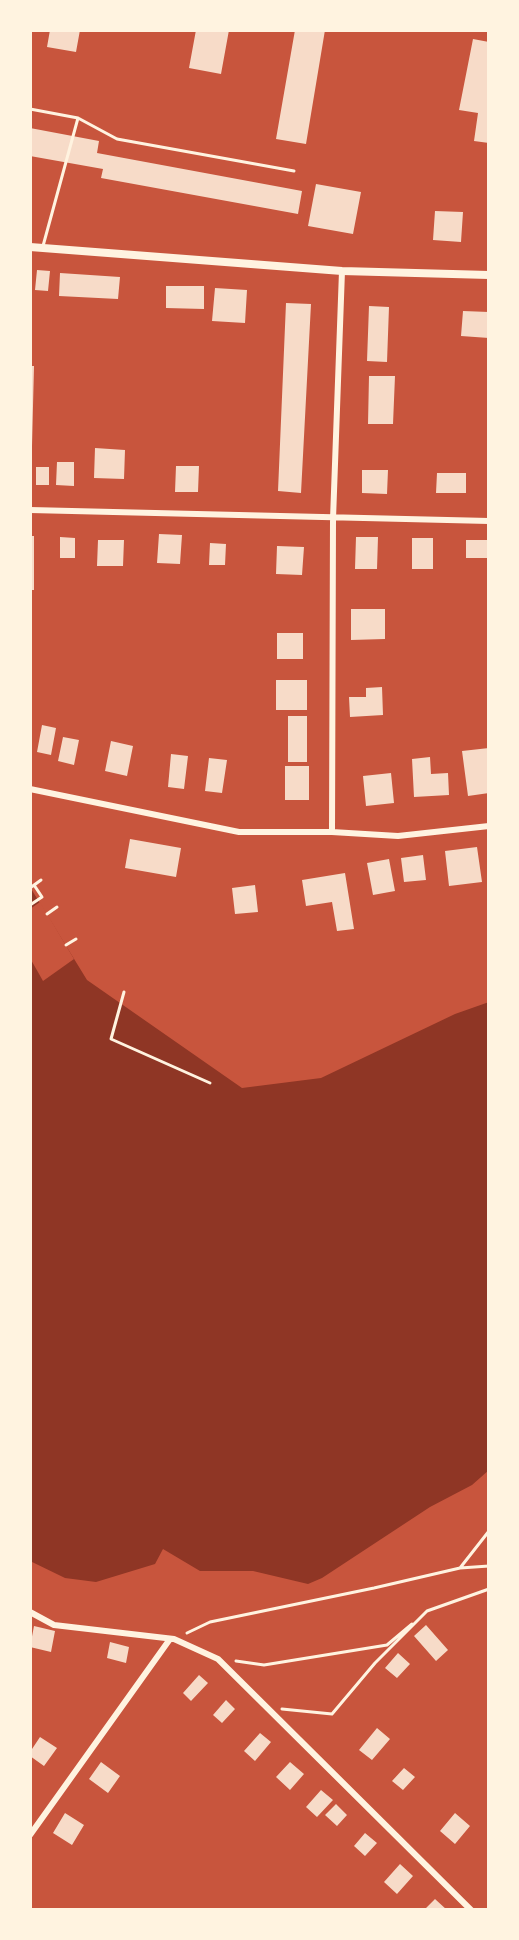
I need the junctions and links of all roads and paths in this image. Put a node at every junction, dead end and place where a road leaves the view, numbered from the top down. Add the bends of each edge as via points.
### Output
1 (30, 109) edge
2 (78, 118) junction
3 (294, 171) dead end
4 (30, 247) edge
5 (42, 248) junction
6 (342, 271) junction
7 (489, 275) edge
8 (30, 510) edge
9 (333, 519) junction
10 (489, 521) edge
11 (30, 789) edge
12 (489, 826) edge
13 (332, 832) junction
14 (41, 880) dead end
15 (32, 886) edge
16 (30, 905) edge
17 (57, 907) dead end
18 (47, 914) dead end
19 (76, 939) dead end
20 (66, 945) dead end
21 (124, 992) dead end
22 (210, 1083) dead end
23 (489, 1531) edge
24 (489, 1566) edge
25 (460, 1568) junction
26 (489, 1588) edge
27 (427, 1611) junction
28 (30, 1612) edge
29 (172, 1639) junction
30 (218, 1659) junction
31 (266, 1708) junction
32 (30, 1835) edge
33 (471, 1910) edge

1 - 2 lane
2 - 3 lane via 117,139
2 - 5 lane
4 - 5 street
5 - 6 street
6 - 7 street
6 - 9 street
8 - 9 street
9 - 10 street
9 - 13 street
11 - 13 street via 239,832
12 - 13 street via 398,836
14 - 15 path
15 - 16 path via 42,897
17 - 18 path
19 - 20 path
21 - 22 path via 111,1039
23 - 25 path
24 - 25 path
25 - 29 path via 210,1622
26 - 27 path
27 - 30 path via 387,1645 264,1665
27 - 31 path via 332,1714
28 - 29 street via 54,1625
29 - 30 street
29 - 32 street
30 - 31 street
31 - 33 street

